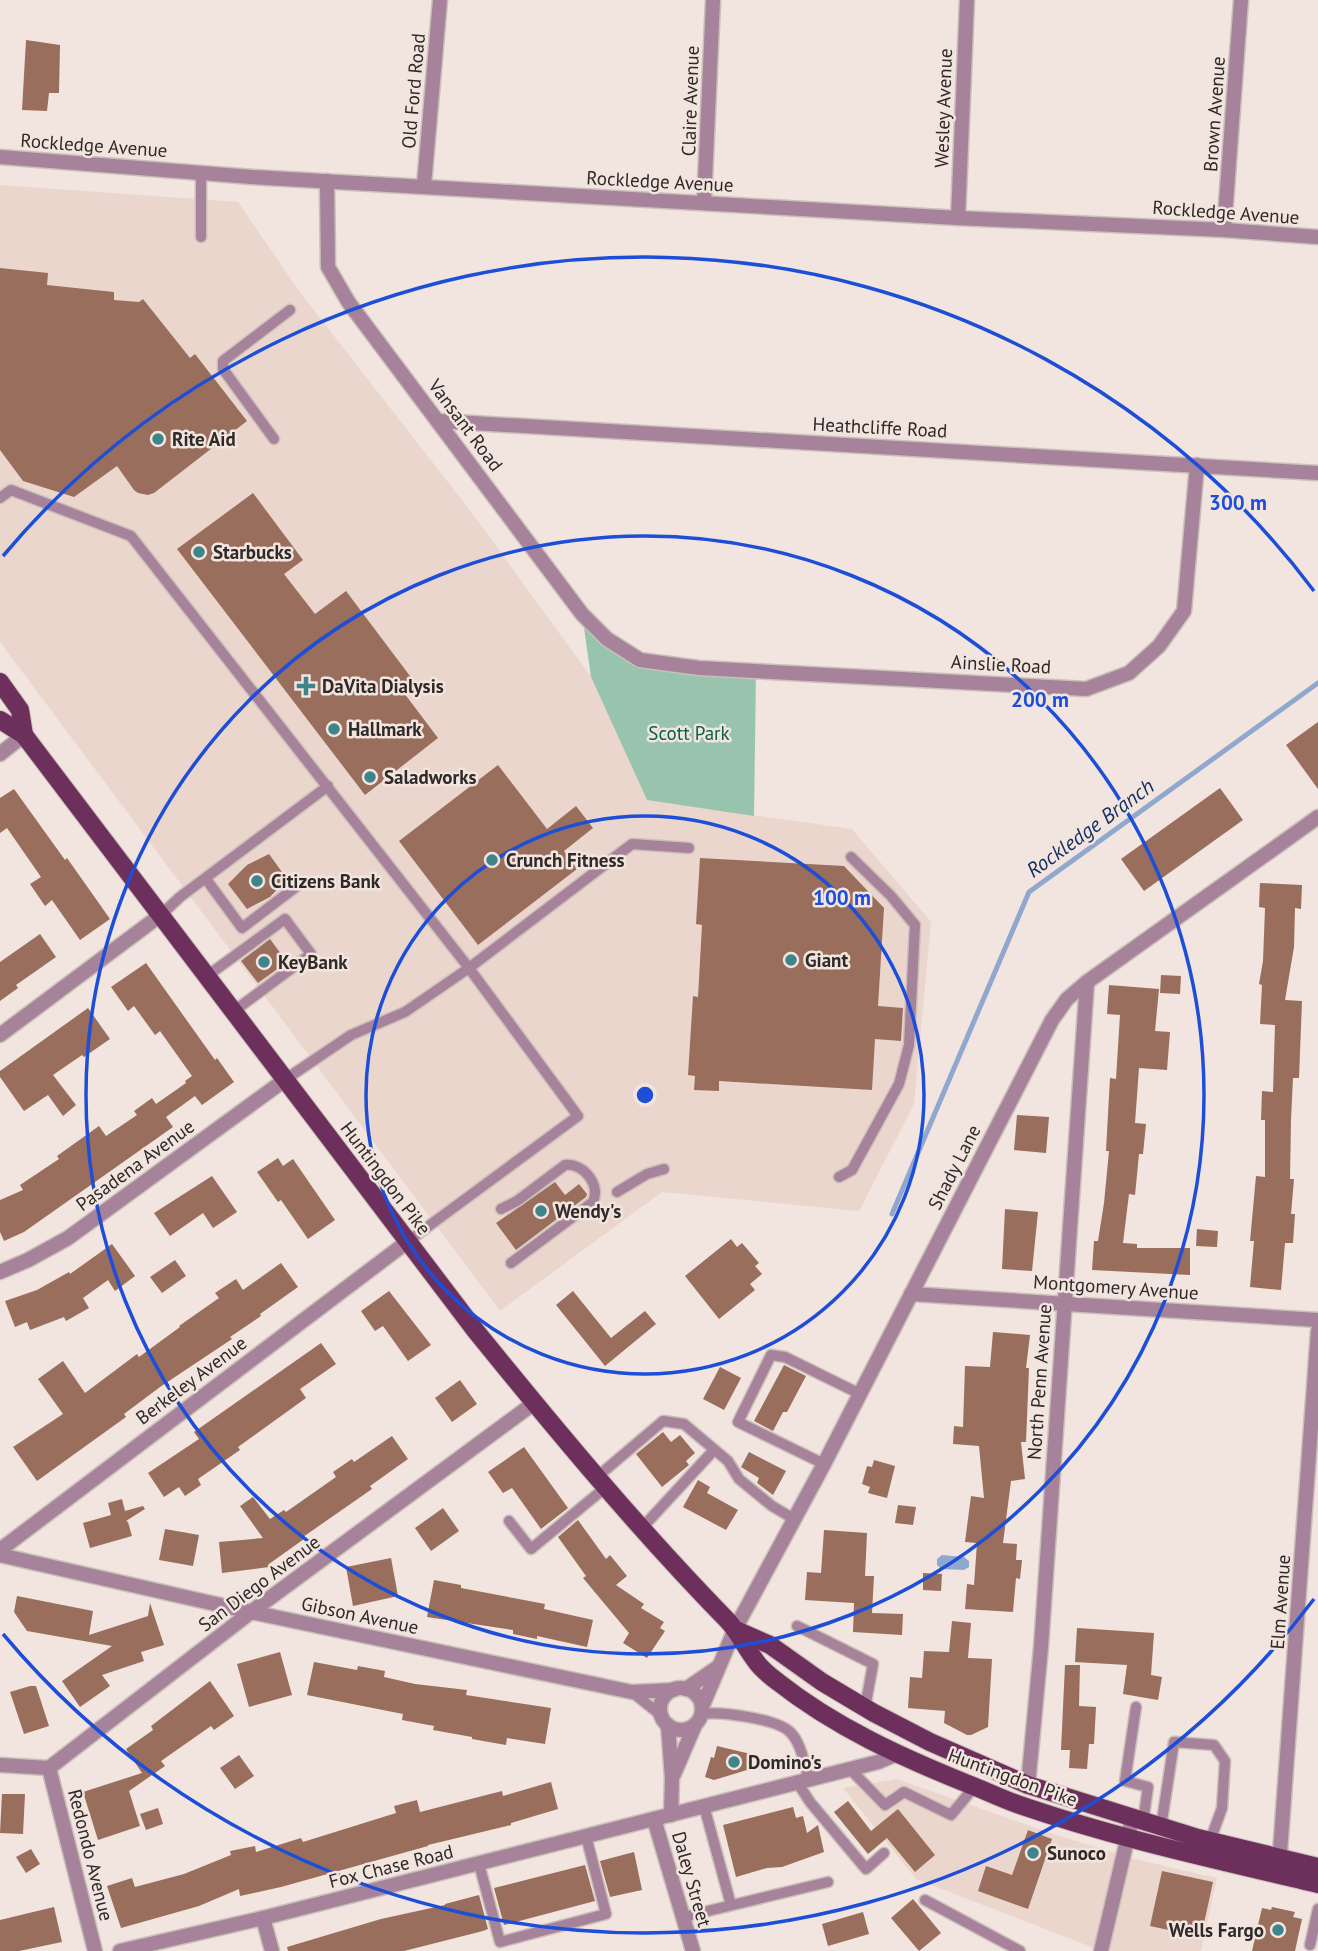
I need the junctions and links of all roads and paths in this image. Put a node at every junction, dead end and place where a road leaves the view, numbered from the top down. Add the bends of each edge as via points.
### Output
1 (440, 0) edge
2 (713, 0) edge
3 (967, 0) edge
4 (1241, 0) edge
5 (0, 157) edge
6 (201, 173) junction
7 (327, 181) junction
8 (424, 186) junction
9 (704, 203) junction
10 (958, 218) junction
11 (1224, 230) junction
12 (201, 237) dead end
13 (1318, 237) edge
14 (290, 310) dead end
15 (439, 421) junction
16 (274, 439) dead end
17 (1197, 465) junction
18 (1318, 473) edge
19 (0, 498) edge
20 (640, 660) joint
21 (0, 682) edge
22 (0, 720) edge
23 (24, 735) junction
24 (0, 754) edge
25 (328, 786) junction
26 (1318, 817) edge
27 (689, 848) dead end
28 (851, 857) dead end
29 (206, 879) junction
30 (301, 883) dead end
31 (162, 914) junction
32 (469, 968) junction
33 (207, 976) junction
34 (1087, 982) junction
35 (233, 1011) junction
36 (0, 1035) edge
37 (286, 1079) junction
38 (664, 1169) dead end
39 (839, 1177) dead end
40 (617, 1192) dead end
41 (501, 1209) dead end
42 (407, 1242) junction
43 (510, 1263) dead end
44 (0, 1272) edge
45 (911, 1294) junction
46 (1063, 1303) junction
47 (1318, 1320) edge
48 (1318, 1331) edge
49 (860, 1394) junction
50 (534, 1403) junction
51 (714, 1450) junction
52 (824, 1464) junction
53 (602, 1482) junction
54 (794, 1519) junction
55 (509, 1521) dead end
56 (642, 1528) junction
57 (0, 1553) edge
58 (251, 1612) junction
59 (797, 1626) dead end
60 (735, 1629) junction
61 (718, 1667) junction
62 (680, 1689) junction
63 (632, 1692) junction
64 (1136, 1707) dead end
65 (864, 1708) junction
66 (700, 1715) junction
67 (665, 1721) junction
68 (897, 1754) junction
69 (0, 1765) edge
70 (49, 1768) junction
71 (850, 1769) junction
72 (672, 1778) junction
73 (803, 1781) junction
74 (1028, 1785) junction
75 (975, 1786) junction
76 (704, 1806) junction
77 (671, 1815) junction
78 (654, 1819) junction
79 (1145, 1823) junction
80 (586, 1836) junction
81 (1127, 1836) junction
82 (1210, 1841) junction
83 (884, 1853) dead end
84 (479, 1864) junction
85 (1279, 1867) junction
86 (1318, 1867) edge
87 (828, 1882) dead end
88 (1318, 1884) edge
89 (925, 1900) dead end
90 (731, 1905) junction
91 (1318, 1909) edge
92 (683, 1917) junction
93 (263, 1918) junction
94 (1311, 1945) dead end
95 (95, 1951) edge
96 (120, 1951) edge
97 (272, 1951) edge
98 (693, 1951) edge
99 (1020, 1951) edge
100 (1101, 1951) edge

1 - 8 street, Old Ford Road
2 - 9 street, Claire Avenue
3 - 10 street, Wesley Avenue
4 - 11 street, Brown Avenue
5 - 6 street, Rockledge Avenue
6 - 7 street, Rockledge Avenue
6 - 12 lane
7 - 8 street, Rockledge Avenue
7 - 15 street, Vansant Road via 328,267 349,303
8 - 9 street, Rockledge Avenue
9 - 10 street, Rockledge Avenue
10 - 11 street, Rockledge Avenue
11 - 13 street, Rockledge Avenue
14 - 16 lane via 223,361 223,369
15 - 17 street, Heathcliffe Road
15 - 20 street, Vansant Road via 582,614 607,639
17 - 18 street, Heathcliffe Road
17 - 20 street, Ainslie Road via 1184,611 1159,646 1129,673 1086,689 699,668
19 - 25 lane via 10,490 131,536
21 - 23 main road, Huntingdon Pike via 20,710
22 - 23 main road, Huntingdon Pike
23 - 24 street
23 - 31 main road, Huntingdon Pike
25 - 29 lane
25 - 32 lane
26 - 34 street, Shady Lane
27 - 32 lane via 632,844
28 - 39 lane via 915,925 909,1045 899,1084 852,1170
29 - 30 lane via 243,928
29 - 31 lane
31 - 33 main road, Huntingdon Pike
31 - 36 street
32 - 37 lane via 405,1012 351,1035
32 - 42 lane via 578,1116
33 - 35 main road, Huntingdon Pike
33 - 35 lane via 285,919 310,954
34 - 45 street, Shady Lane via 1052,1020
34 - 46 street, North Penn Avenue
35 - 37 main road, Huntingdon Pike
37 - 42 main road, Huntingdon Pike
37 - 44 street, Pasadena Avenue via 68,1238
38 - 40 lane
41 - 43 lane via 565,1165 582,1168 596,1194 593,1202
42 - 50 main road, Huntingdon Pike
42 - 57 street, Berkeley Avenue
45 - 46 street, Montgomery Avenue
45 - 49 street, Shady Lane
46 - 47 street, Montgomery Avenue
46 - 74 street, North Penn Avenue
48 - 85 street, Elm Avenue
49 - 52 street, Shady Lane
49 - 52 lane via 785,1356 771,1355 738,1422
50 - 53 main road, Huntingdon Pike
50 - 58 street, San Diego Avenue
51 - 53 lane via 684,1424 663,1421
51 - 54 lane via 739,1479
51 - 56 lane
52 - 54 street, Shady Lane
53 - 55 lane via 531,1549
53 - 56 main road, Huntingdon Pike
54 - 60 street, Shady Lane
56 - 60 main road, Huntingdon Pike
57 - 58 street, Gibson Avenue
58 - 63 street, Gibson Avenue
58 - 70 street, San Diego Avenue
59 - 65 lane via 873,1664
60 - 61 street
60 - 65 main road, Huntingdon Pike via 771,1645
60 - 68 main road, Huntingdon Pike via 757,1663 776,1681
61 - 62 street
61 - 66 street
62 - 63 street, Gibson Avenue
62 - 66 street via 697,1695
62 - 67 street via 663,1699
63 - 67 lane
64 - 79 lane via 1125,1781 1148,1787
65 - 74 main road, Huntingdon Pike
66 - 67 street via 681,1730
66 - 72 street
66 - 73 lane via 716,1712 783,1726 796,1739
67 - 72 street
68 - 71 street, Fox Chase Road
68 - 75 main road, Huntingdon Pike
69 - 70 street
70 - 95 street, Redondo Avenue
71 - 73 street, Fox Chase Road
71 - 75 lane via 885,1805 904,1792 951,1815
72 - 77 street
73 - 76 street, Fox Chase Road
73 - 83 lane via 810,1802 866,1869
74 - 79 main road, Huntingdon Pike
75 - 81 main road, Huntingdon Pike via 1015,1803
76 - 77 street, Fox Chase Road
76 - 90 lane
77 - 78 street, Fox Chase Road
78 - 80 street, Fox Chase Road
78 - 92 street, Daley Street
79 - 81 street
79 - 82 main road, Huntingdon Pike
79 - 82 lane via 1174,1742 1214,1745 1225,1761 1222,1808
80 - 84 street, Fox Chase Road
80 - 84 lane via 606,1914 500,1942
81 - 85 main road, Huntingdon Pike
81 - 100 street
82 - 85 main road, Huntingdon Pike
84 - 93 street, Fox Chase Road
85 - 86 main road, Huntingdon Pike
85 - 88 main road, Huntingdon Pike
87 - 90 lane
89 - 99 lane
90 - 92 lane
91 - 94 lane
92 - 98 street, Daley Street
93 - 96 street, Fox Chase Road
93 - 97 street

